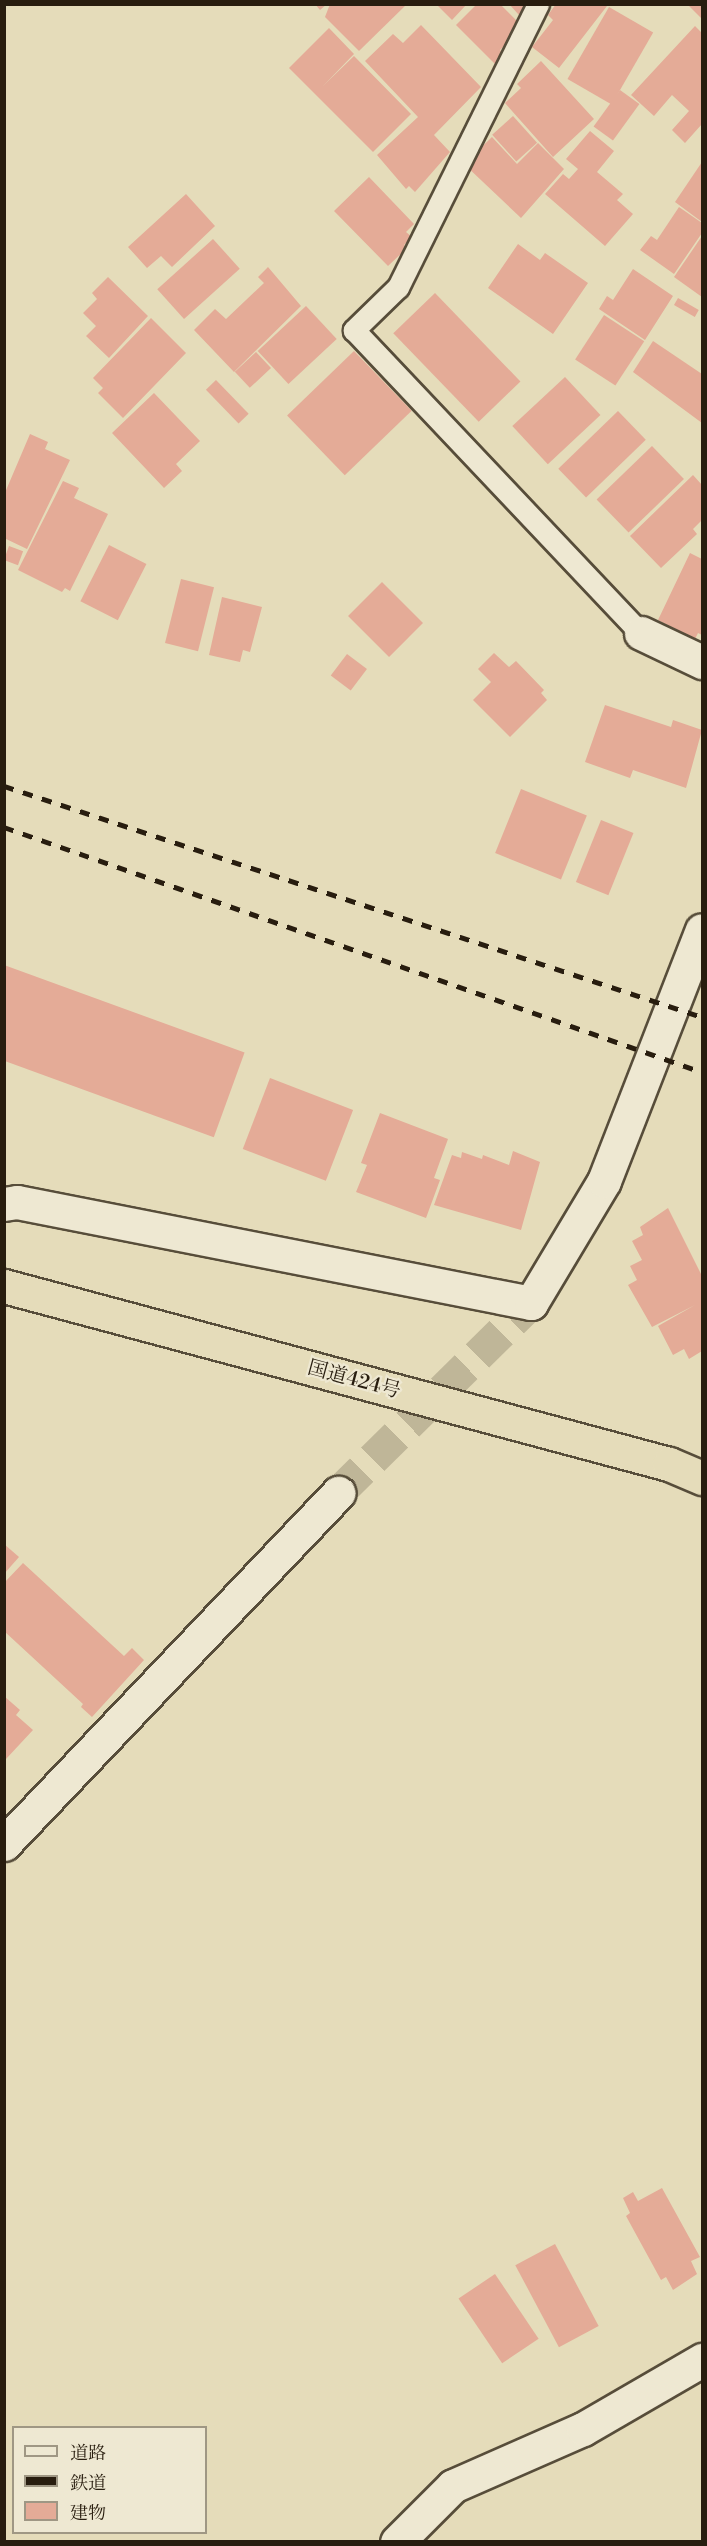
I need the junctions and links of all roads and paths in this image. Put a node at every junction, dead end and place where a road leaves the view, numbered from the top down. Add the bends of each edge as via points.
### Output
1 (538, 4) edge
2 (641, 633) joint
3 (702, 662) edge
4 (702, 930) edge
5 (4, 1204) edge
6 (4, 1286) edge
7 (702, 1478) edge
8 (338, 1494) tunnel mouth
9 (4, 1844) edge
10 (702, 2360) edge
11 (397, 2541) edge

1 - 2 lane via 398,287 354,330
2 - 3 street
4 - 5 street via 604,1181 531,1304 17,1202
6 - 7 highway, 国道424号 via 669,1464
8 - 9 street
10 - 11 street via 583,2429 453,2486

